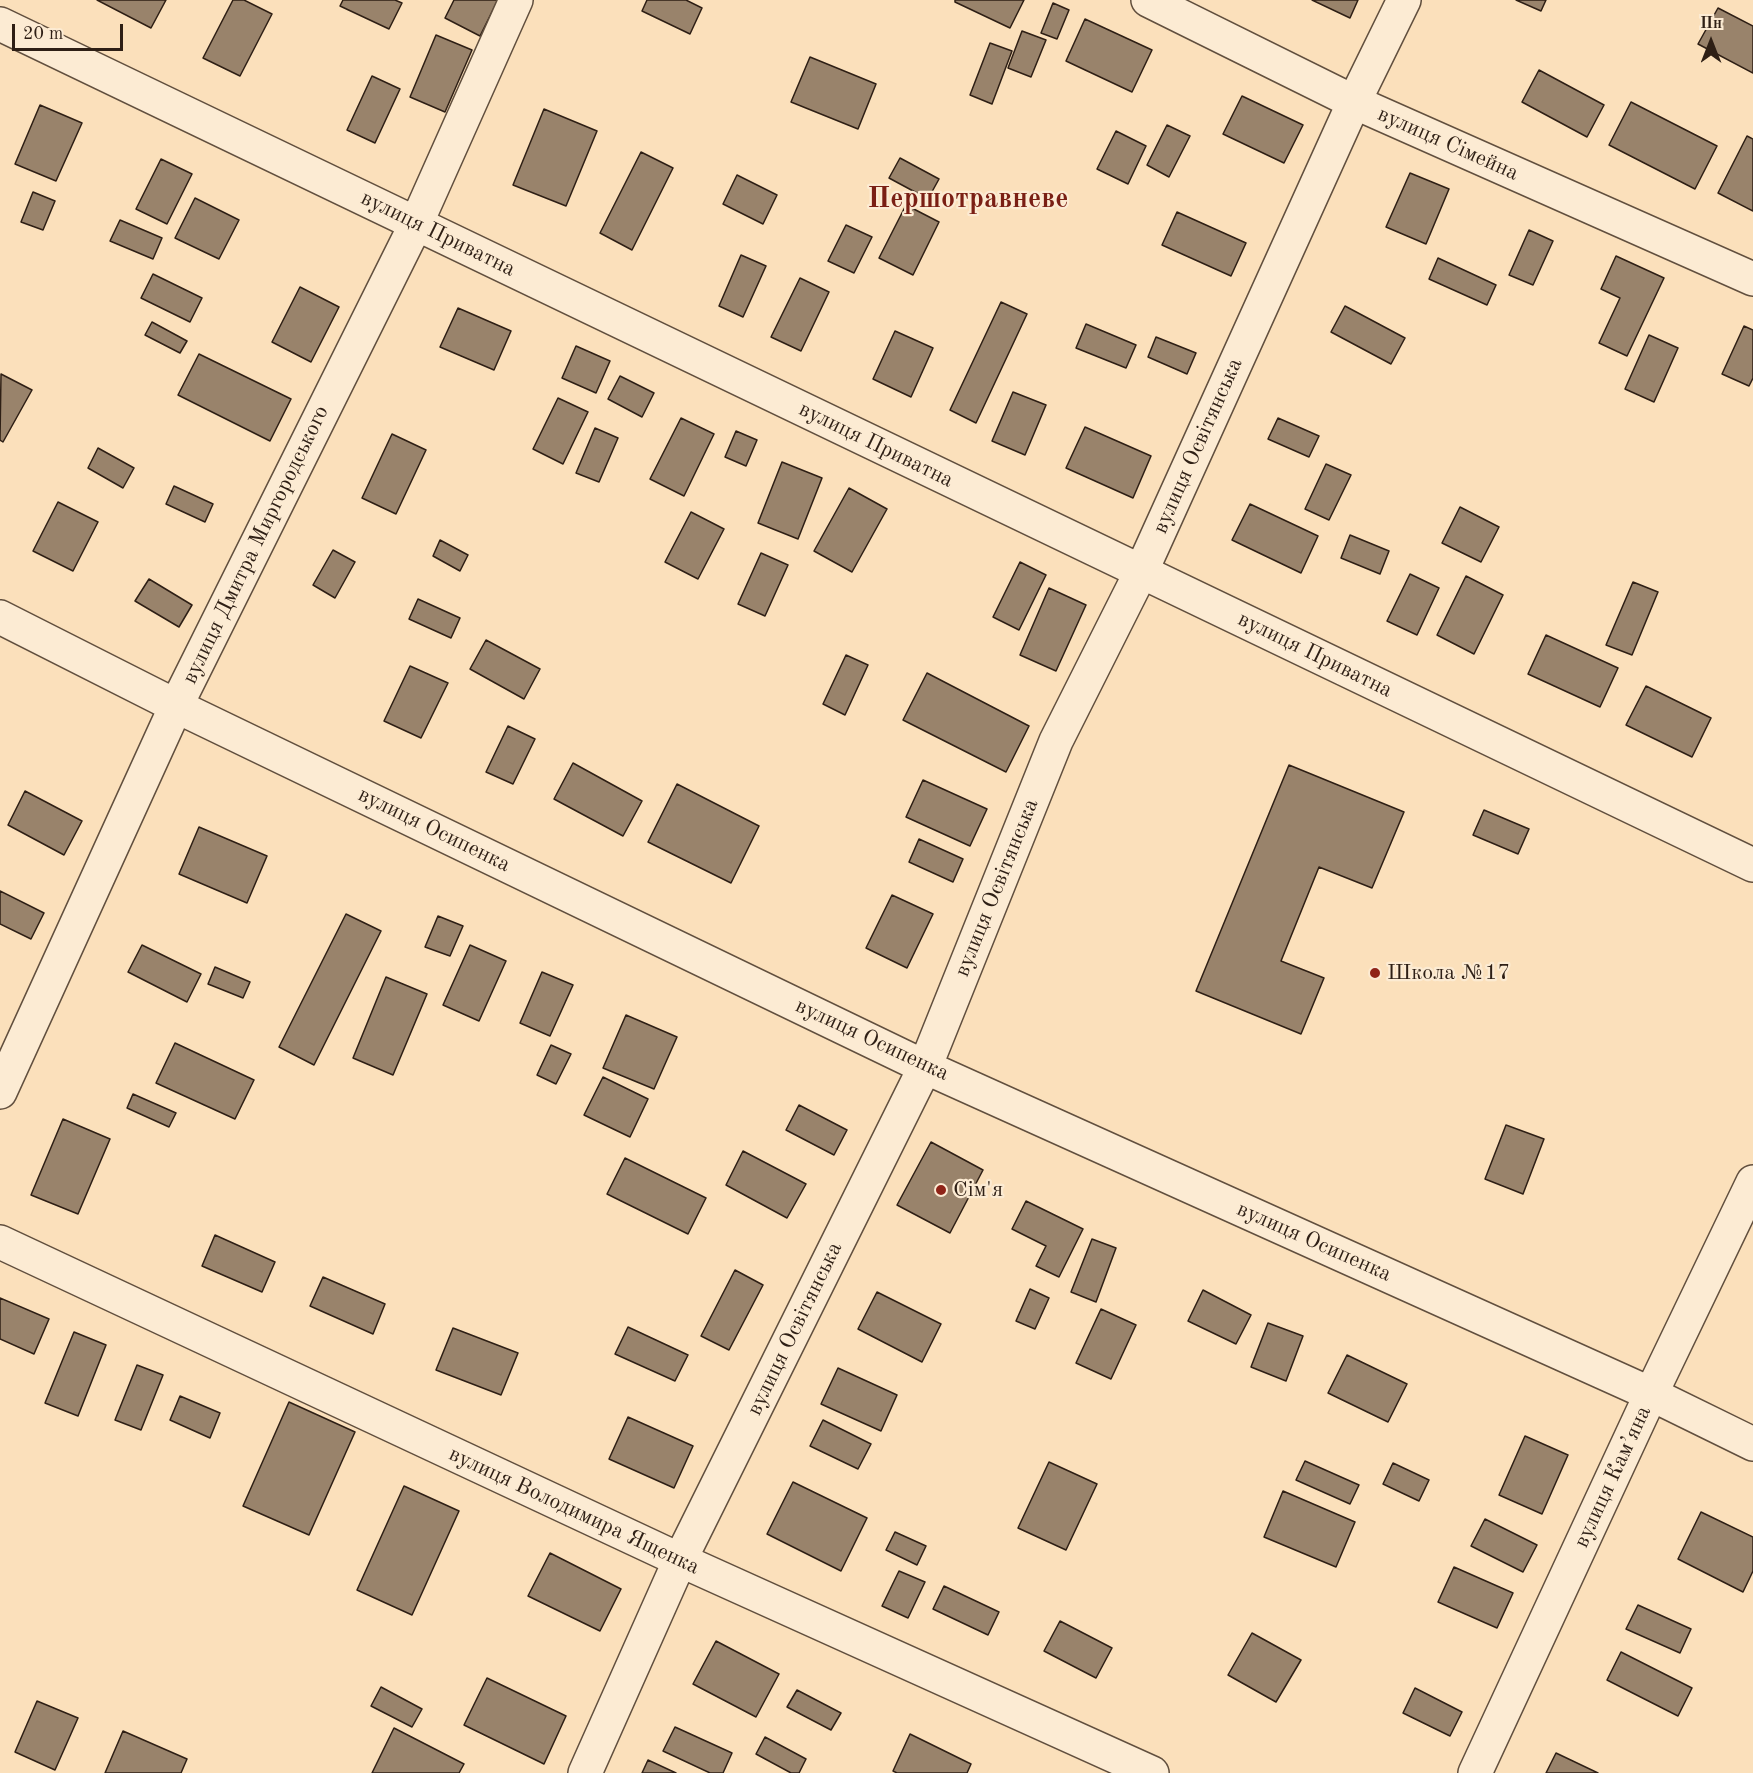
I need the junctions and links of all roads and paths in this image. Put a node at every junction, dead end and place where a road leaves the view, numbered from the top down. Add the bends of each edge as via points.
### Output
1 (516, 0) edge
2 (1148, 0) edge
3 (1404, 0) edge
4 (0, 24) edge
5 (1354, 102) junction
6 (416, 224) junction
7 (1753, 279) edge
8 (1141, 572) junction
9 (0, 617) edge
10 (176, 706) junction
11 (1753, 865) edge
12 (925, 1066) junction
13 (0, 1092) edge
14 (1753, 1182) edge
15 (0, 1242) edge
16 (1651, 1394) junction
17 (1753, 1444) edge
18 (680, 1560) junction
19 (585, 1773) edge
20 (1152, 1773) edge
21 (1475, 1773) edge

1 - 6 street, вулиця Дмитра Миргородського
2 - 5 street, вулиця Сімейна
3 - 5 street, вулиця Освітянська
4 - 6 street, вулиця Приватна
5 - 7 street, вулиця Сімейна
5 - 8 street, вулиця Освітянська
6 - 8 street, вулиця Приватна
6 - 10 street, вулиця Дмитра Миргородського
8 - 11 street, вулиця Приватна
8 - 12 street, вулиця Освітянська via 1056,741
9 - 10 street, вулиця Осипенка
10 - 12 street, вулиця Осипенка
10 - 13 street, вулиця Дмитра Миргородського
12 - 16 street, вулиця Осипенка
12 - 18 street, вулиця Освітянська
14 - 16 street, вулиця Кам’яна
15 - 18 street, вулиця Володимира Ященка
16 - 17 street, вулиця Осипенка
16 - 21 street, вулиця Кам’яна
18 - 19 street, вулиця Освітянська
18 - 20 street, вулиця Володимира Ященка

